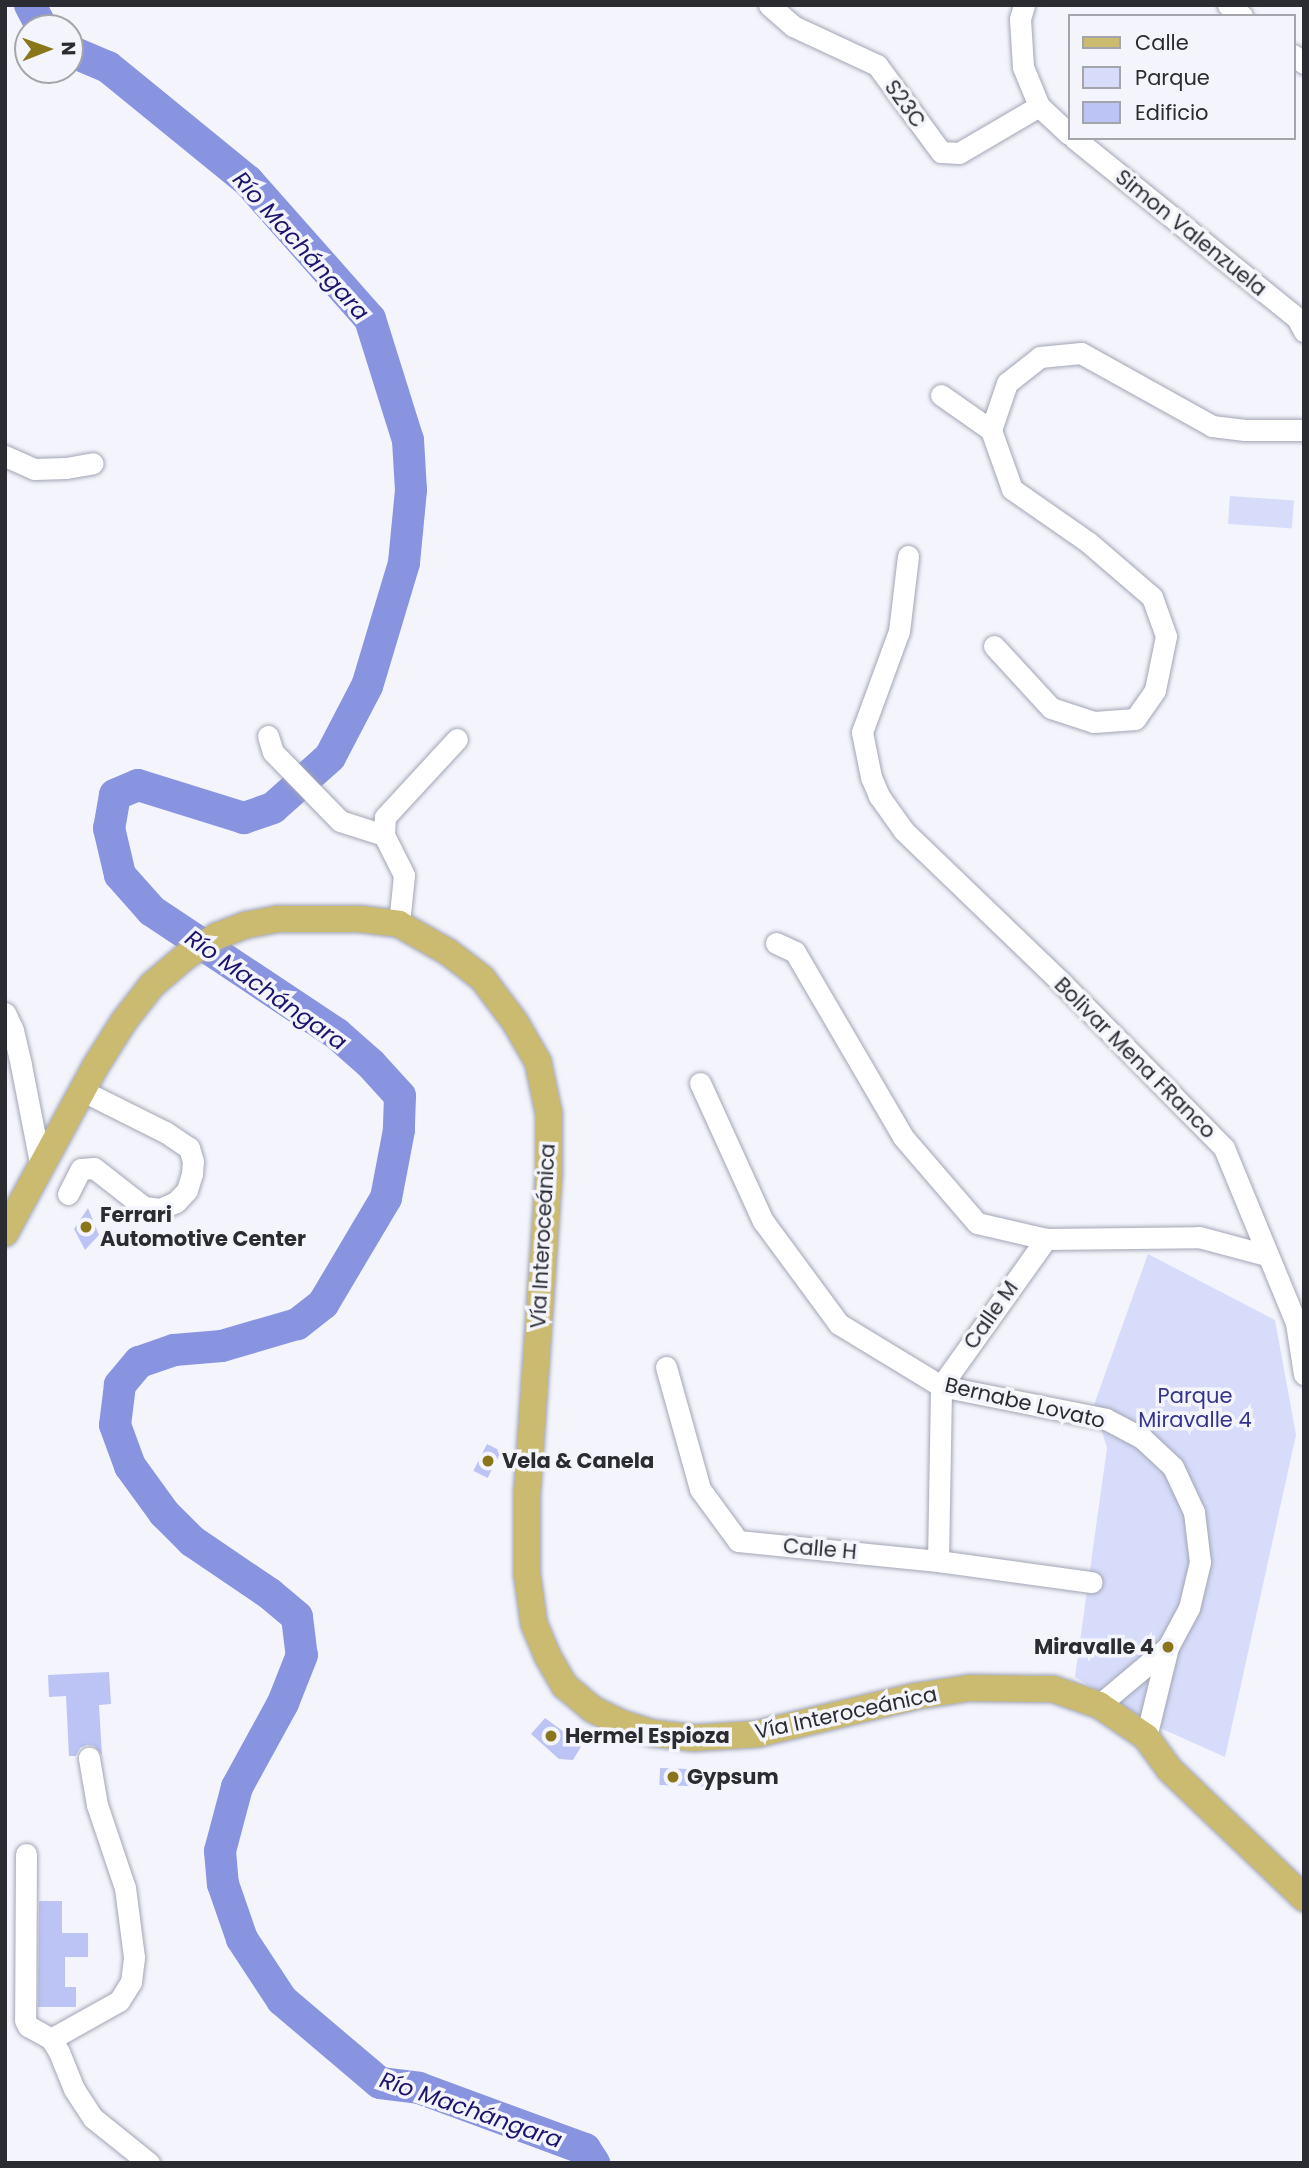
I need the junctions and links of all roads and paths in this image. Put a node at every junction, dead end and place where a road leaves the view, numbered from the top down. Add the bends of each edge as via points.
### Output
1 (769, 5) edge
2 (1024, 5) edge
3 (1039, 106) junction
4 (1068, 133) edge
5 (1076, 140) edge
6 (1304, 331) edge
7 (941, 395) dead end
8 (990, 430) junction
9 (1304, 430) edge
10 (5, 456) edge
11 (93, 463) dead end
12 (908, 556) dead end
13 (994, 646) dead end
14 (457, 739) dead end
15 (271, 744) dead end
16 (384, 835) junction
17 (399, 925) junction
18 (776, 943) dead end
19 (5, 1013) edge
20 (701, 1083) dead end
21 (83, 1091) junction
22 (41, 1168) junction
23 (68, 1194) dead end
24 (5, 1233) edge
25 (1046, 1239) junction
26 (1266, 1255) junction
27 (666, 1367) dead end
28 (1304, 1374) edge
29 (941, 1386) junction
30 (938, 1561) junction
31 (1092, 1582) dead end
32 (1168, 1647) junction
33 (1018, 1690) junction
34 (1099, 1706) junction
35 (1146, 1737) junction
36 (89, 1758) dead end
37 (1169, 1769) junction
38 (26, 1854) dead end
39 (1304, 1898) edge
40 (51, 2039) junction
41 (149, 2163) edge

1 - 3 street, S23C via 793,26 877,65 941,152 959,153
2 - 3 street via 1020,19 1023,67
3 - 4 street
5 - 6 street, Simon Valenzuela via 1297,318
7 - 8 street
8 - 9 street via 1007,383 1040,356 1081,353 1212,426
8 - 13 street via 1013,489 1088,542 1152,597 1166,636 1155,690 1135,719 1094,722 1051,708
10 - 11 street via 34,469
12 - 26 street, Bolivar Mena FRanco via 899,631 862,732 879,796 904,831 1224,1148
14 - 16 street via 385,817
15 - 16 street via 340,821
16 - 17 street via 404,875
17 - 21 main road, Vía Interoceánica via 308,918 246,925 218,936 152,985 124,1021
17 - 33 main road, Vía Interoceánica via 448,952 482,978 538,1062 549,1114 549,1172 527,1491 527,1574 534,1623 565,1686 593,1709 621,1723 652,1733 694,1738 757,1734 968,1688
18 - 25 street via 795,951 903,1137 977,1223
19 - 22 street via 13,1030
20 - 29 street, Bernabe Lovato via 763,1221 839,1324
21 - 22 main road, Vía Interoceánica
21 - 23 street via 189,1148 192,1174 187,1190 160,1209 144,1207 94,1168 81,1168
22 - 24 main road, Vía Interoceánica
25 - 26 street via 1199,1237
25 - 29 street, Calle M
26 - 28 street, Bolivar Mena FRanco via 1296,1322
27 - 30 street, Calle H via 700,1489 738,1541
29 - 30 street
29 - 32 street, Bernabe Lovato via 1106,1419 1143,1438 1173,1467 1194,1513 1199,1562 1189,1608
30 - 31 street, Calle H
32 - 34 street, Bernabe Lovato
32 - 35 street, Bernabe Lovato
33 - 34 main road, Vía Interoceánica via 1053,1689
33 - 37 main road, Vía Interoceánica via 1097,1725
34 - 35 main road, Vía Interoceánica
35 - 37 main road, Vía Interoceánica
36 - 40 street via 97,1805 125,1888 134,1957 131,1982 120,2000
37 - 39 main road, Vía Interoceánica
38 - 40 street via 26,2020 28,2026
40 - 41 street via 93,2118

